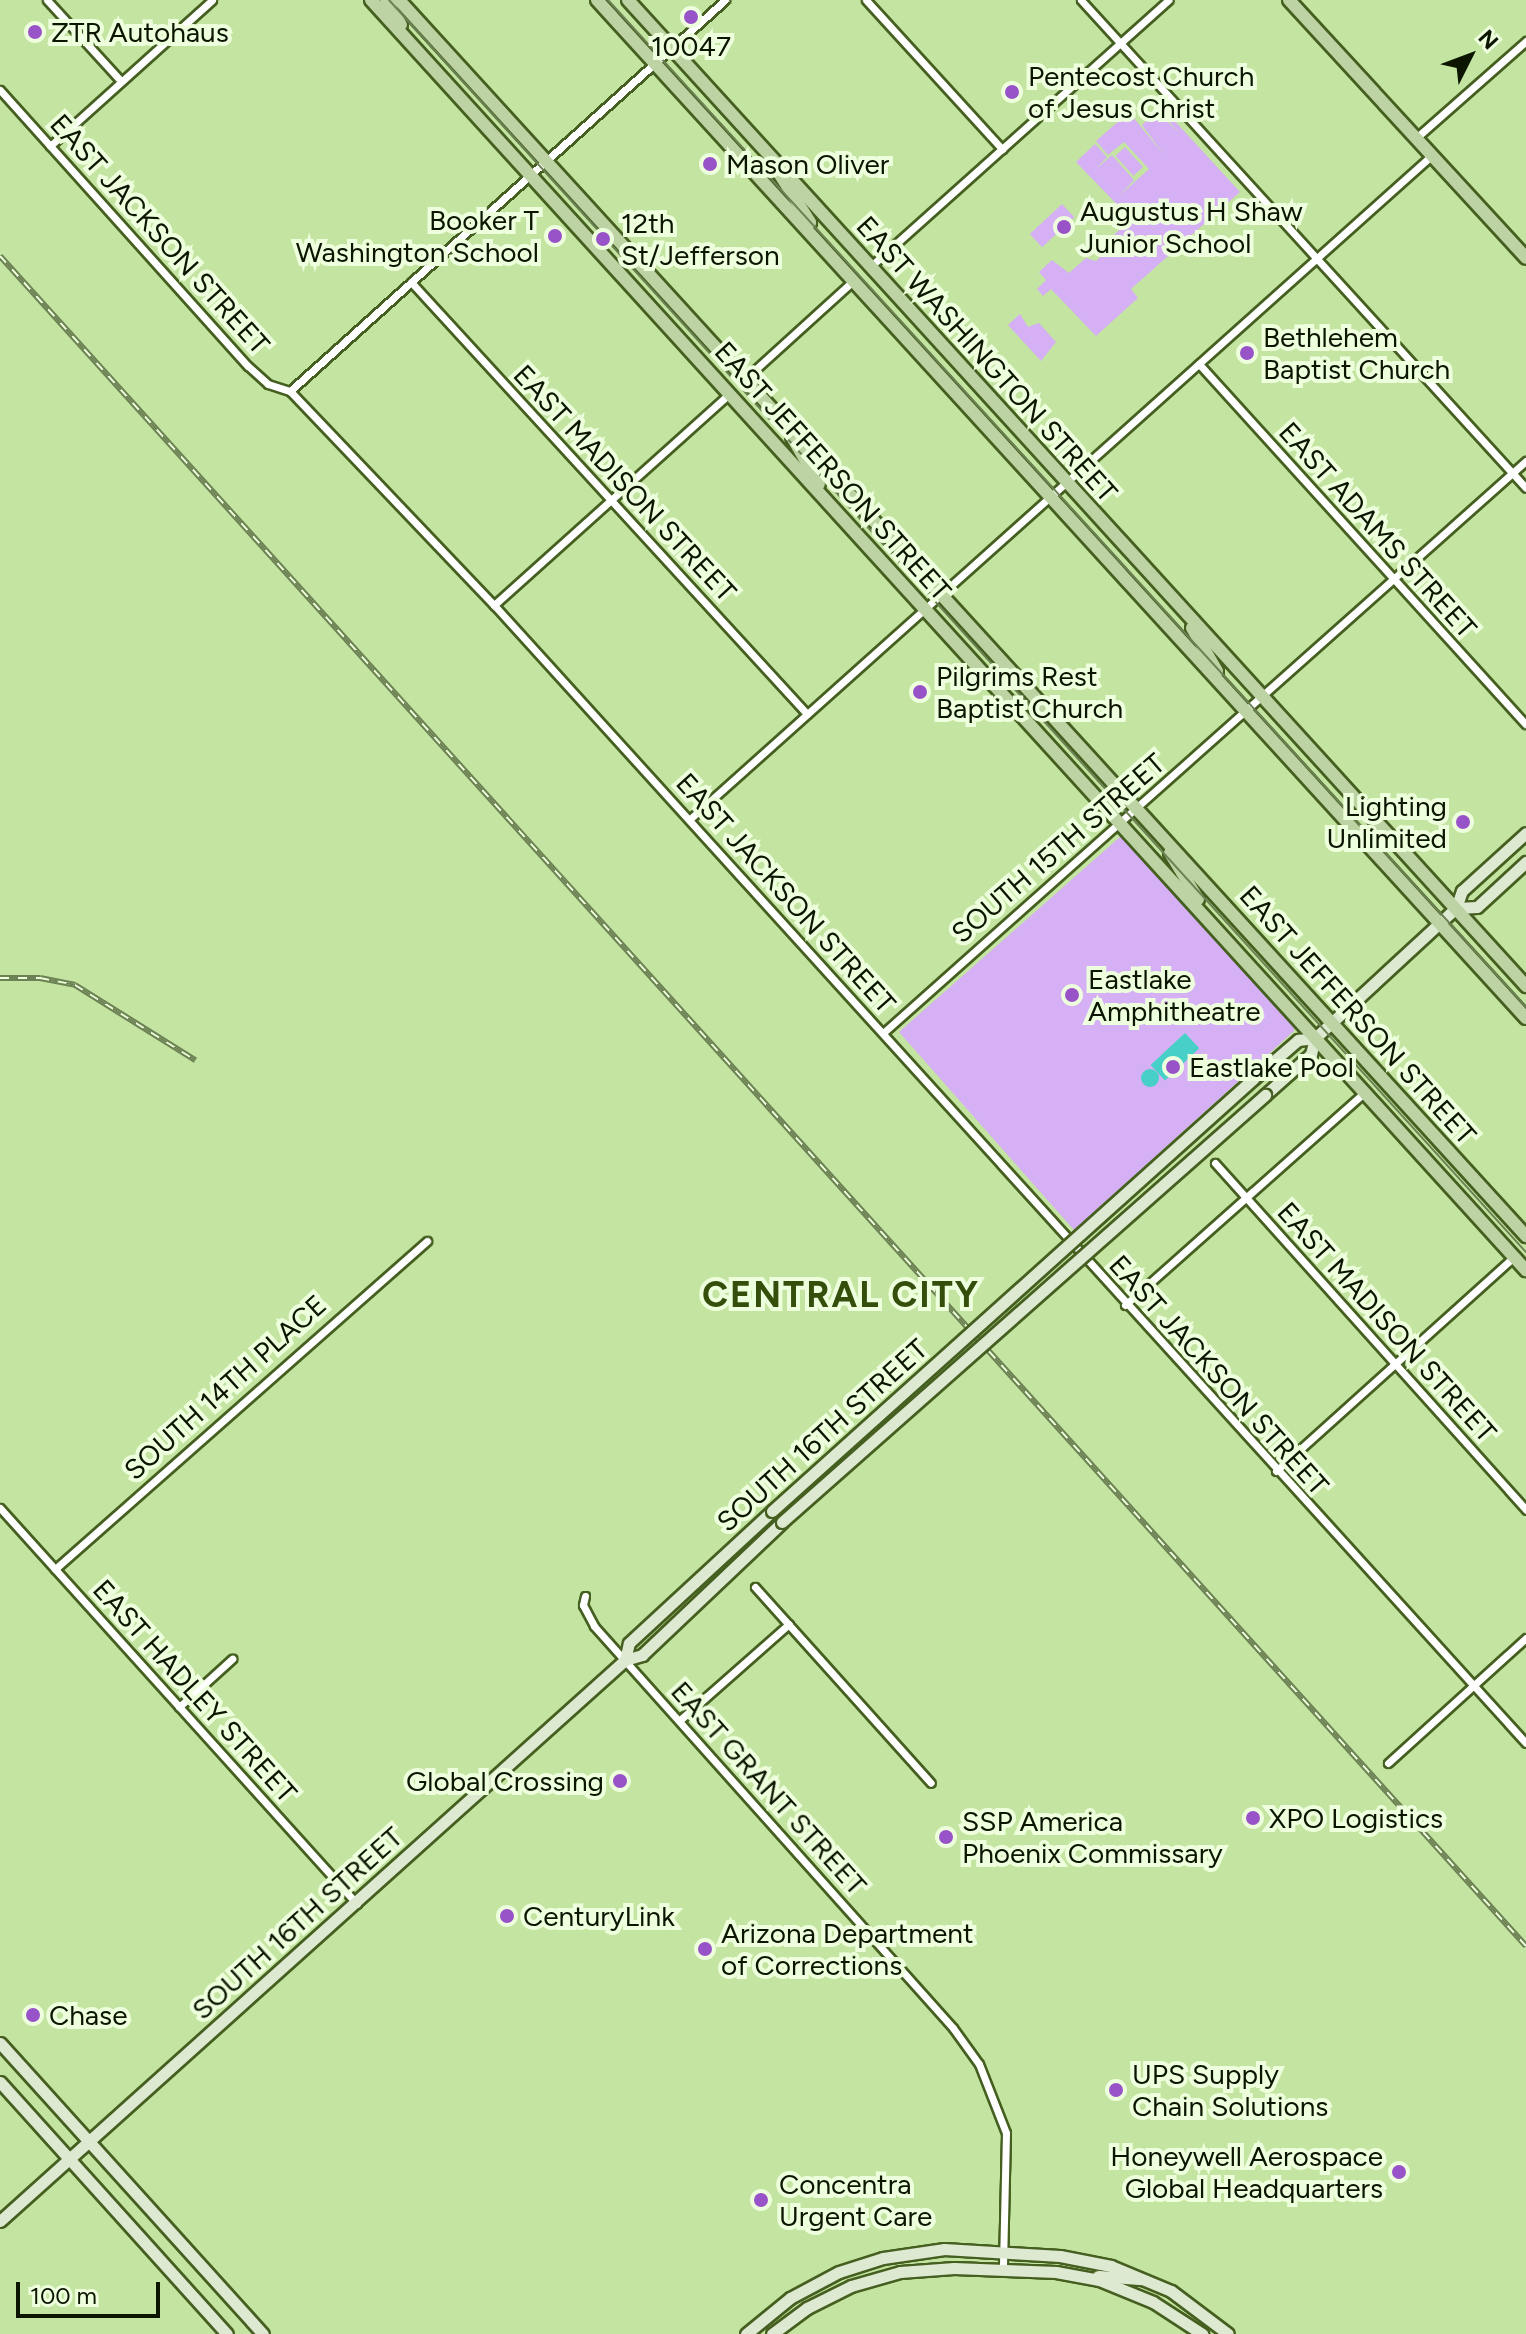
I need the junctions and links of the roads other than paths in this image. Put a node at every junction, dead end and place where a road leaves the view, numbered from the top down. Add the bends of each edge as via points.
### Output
1 (47, 0) edge
2 (212, 0) edge
3 (371, 0) edge
4 (386, 0) edge
5 (399, 0) edge
6 (597, 0) edge
7 (628, 0) edge
8 (725, 0) edge
9 (866, 0) edge
10 (1081, 0) edge
11 (1169, 0) edge
12 (1289, 0) edge
13 (1526, 41) edge
14 (1120, 44) junction
15 (672, 48) junction
16 (416, 49) junction
17 (655, 64) junction
18 (121, 81) junction
19 (0, 90) edge
20 (1416, 138) junction
21 (759, 142) junction
22 (50, 146) junction
23 (1002, 149) junction
24 (1432, 155) junction
25 (547, 159) junction
26 (530, 175) junction
27 (827, 249) junction
28 (1317, 258) junction
29 (1526, 258) edge
30 (871, 266) junction
31 (854, 280) junction
32 (411, 282) junction
33 (1199, 364) junction
34 (746, 378) junction
35 (290, 391) junction
36 (730, 393) junction
37 (778, 414) junction
38 (1526, 461) edge
39 (1512, 474) junction
40 (1066, 481) junction
41 (1526, 488) edge
42 (1050, 495) junction
43 (611, 500) junction
44 (831, 505) junction
45 (1394, 580) junction
46 (942, 593) junction
47 (494, 605) junction
48 (925, 608) junction
49 (1181, 608) junction
50 (1228, 691) junction
51 (1263, 696) junction
52 (1246, 711) junction
53 (807, 714) junction
54 (1526, 724) edge
55 (1137, 807) junction
56 (690, 819) junction
57 (1120, 821) junction
58 (1154, 827) junction
59 (1526, 833) edge
60 (1526, 862) edge
61 (1456, 908) junction
62 (1440, 923) junction
63 (1214, 925) junction
64 (1526, 986) edge
65 (1526, 1018) edge
66 (1332, 1022) junction
67 (883, 1033) junction
68 (1315, 1038) junction
69 (1365, 1092) junction
70 (1215, 1163) dead end
71 (1245, 1197) junction
72 (1526, 1236) edge
73 (427, 1241) dead end
74 (1514, 1257) junction
75 (1526, 1270) edge
76 (1125, 1305) junction
77 (1394, 1363) junction
78 (1276, 1471) junction
79 (0, 1508) edge
80 (1526, 1510) edge
81 (55, 1569) junction
82 (755, 1587) dead end
83 (585, 1596) dead end
84 (789, 1624) junction
85 (1526, 1638) edge
86 (232, 1659) dead end
87 (625, 1660) junction
88 (1474, 1685) junction
89 (179, 1707) junction
90 (680, 1720) junction
91 (1526, 1743) edge
92 (1388, 1763) dead end
93 (931, 1783) dead end
94 (357, 1904) junction
95 (0, 2043) edge
96 (0, 2082) edge
97 (89, 2141) junction
98 (69, 2159) junction
99 (0, 2221) edge
100 (1004, 2252) junction
101 (1003, 2269) junction
102 (1089, 2278) junction
103 (1144, 2278) junction
104 (227, 2334) edge
105 (263, 2334) edge
106 (746, 2334) edge
107 (772, 2334) edge
108 (1202, 2334) edge
109 (1228, 2334) edge

1 - 18 street
2 - 18 street
3 - 16 main road, EAST JEFFERSON STREET
4 - 16 main road, EAST JEFFERSON STREET
5 - 25 main road, EAST JEFFERSON STREET
6 - 17 main road, EAST WASHINGTON STREET
7 - 15 main road, EAST WASHINGTON STREET
8 - 15 street
9 - 23 street
10 - 14 street
11 - 14 street
12 - 20 main road
13 - 20 street
14 - 23 street
14 - 28 street
15 - 17 street
15 - 21 main road, EAST WASHINGTON STREET
16 - 26 main road, EAST JEFFERSON STREET
17 - 25 street
17 - 27 main road, EAST WASHINGTON STREET
18 - 22 street
19 - 22 street, EAST JACKSON STREET
20 - 24 main road
21 - 27 main road, EAST WASHINGTON STREET
21 - 30 main road, EAST WASHINGTON STREET
22 - 35 street, EAST JACKSON STREET via 248,366 268,384
23 - 30 street
24 - 28 street
24 - 29 main road
25 - 26 street
25 - 34 main road, EAST JEFFERSON STREET
26 - 32 street
26 - 36 main road, EAST JEFFERSON STREET
27 - 31 main road, EAST WASHINGTON STREET
28 - 33 street
28 - 39 street
30 - 40 main road, EAST WASHINGTON STREET
31 - 34 street
31 - 42 main road, EAST WASHINGTON STREET
32 - 35 street
32 - 43 street, EAST MADISON STREET
33 - 40 street
33 - 45 street, EAST ADAMS STREET
34 - 37 main road, EAST JEFFERSON STREET
35 - 47 street, EAST JACKSON STREET
36 - 43 street
36 - 44 main road, EAST JEFFERSON STREET
37 - 44 main road
37 - 46 main road, EAST JEFFERSON STREET
38 - 39 street, SOUTH 15TH STREET
39 - 41 street
39 - 45 street, SOUTH 15TH STREET
40 - 42 street
40 - 49 main road, EAST WASHINGTON STREET
42 - 46 street
42 - 50 main road, EAST WASHINGTON STREET
43 - 47 street
43 - 53 street, EAST MADISON STREET
44 - 48 main road, EAST JEFFERSON STREET
45 - 51 street, SOUTH 15TH STREET
45 - 54 street, EAST ADAMS STREET
46 - 48 street
46 - 55 main road, EAST JEFFERSON STREET
47 - 56 street, EAST JACKSON STREET
48 - 53 street
48 - 57 main road, EAST JEFFERSON STREET
49 - 50 main road, EAST WASHINGTON STREET
49 - 51 main road, EAST WASHINGTON STREET
50 - 52 main road, EAST WASHINGTON STREET
51 - 52 street, SOUTH 15TH STREET
51 - 61 main road, EAST WASHINGTON STREET
52 - 55 street, SOUTH 15TH STREET
52 - 62 main road, EAST WASHINGTON STREET
53 - 56 street
55 - 57 street, SOUTH 15TH STREET
55 - 58 main road, EAST JEFFERSON STREET
56 - 67 street, EAST JACKSON STREET
57 - 63 main road, EAST JEFFERSON STREET
57 - 67 street, SOUTH 15TH STREET
58 - 63 main road, EAST JEFFERSON STREET
58 - 66 main road, EAST JEFFERSON STREET
59 - 61 main road via 1462,891
60 - 61 main road via 1477,907
61 - 62 main road, SOUTH 16TH STREET
61 - 64 main road, EAST WASHINGTON STREET
62 - 65 main road, EAST WASHINGTON STREET
62 - 66 main road, SOUTH 16TH STREET
63 - 68 main road, EAST JEFFERSON STREET
66 - 68 main road, SOUTH 16TH STREET
66 - 72 main road, EAST JEFFERSON STREET
67 - 76 street, EAST JACKSON STREET
68 - 69 main road, EAST JEFFERSON STREET
68 - 87 main road, SOUTH 16TH STREET, bridge via 1311,1054 782,1522 642,1655
68 - 87 main road, SOUTH 16TH STREET, bridge via 1298,1040 1253,1079 772,1511 629,1643
69 - 71 street
69 - 74 main road, EAST JEFFERSON STREET
70 - 71 street, EAST MADISON STREET
71 - 76 street
71 - 77 street, EAST MADISON STREET
73 - 81 street, SOUTH 14TH PLACE
74 - 75 main road, EAST JEFFERSON STREET
74 - 77 street
76 - 78 street, EAST JACKSON STREET
77 - 78 street
77 - 80 street, EAST MADISON STREET
78 - 88 street, EAST JACKSON STREET
79 - 81 street, EAST HADLEY STREET
81 - 89 street, EAST HADLEY STREET
82 - 84 street
83 - 87 street, EAST GRANT STREET via 588,1618
84 - 90 street
84 - 93 street
85 - 88 street
86 - 89 street
87 - 90 street, EAST GRANT STREET
87 - 94 main road, SOUTH 16TH STREET
88 - 91 street, EAST JACKSON STREET
88 - 92 street
89 - 94 street, EAST HADLEY STREET
90 - 100 street, EAST GRANT STREET via 979,2064 1006,2133
94 - 97 main road, SOUTH 16TH STREET
95 - 97 main road
96 - 98 main road
97 - 98 main road, SOUTH 16TH STREET
97 - 105 main road
98 - 99 main road, SOUTH 16TH STREET
98 - 104 main road
100 - 101 street, EAST GRANT STREET
100 - 103 main road via 1079,2258
100 - 106 main road via 921,2251 865,2263 806,2288
101 - 102 main road
101 - 107 main road via 917,2269 869,2280 807,2308
102 - 103 main road
102 - 108 main road via 1153,2302
103 - 109 main road

